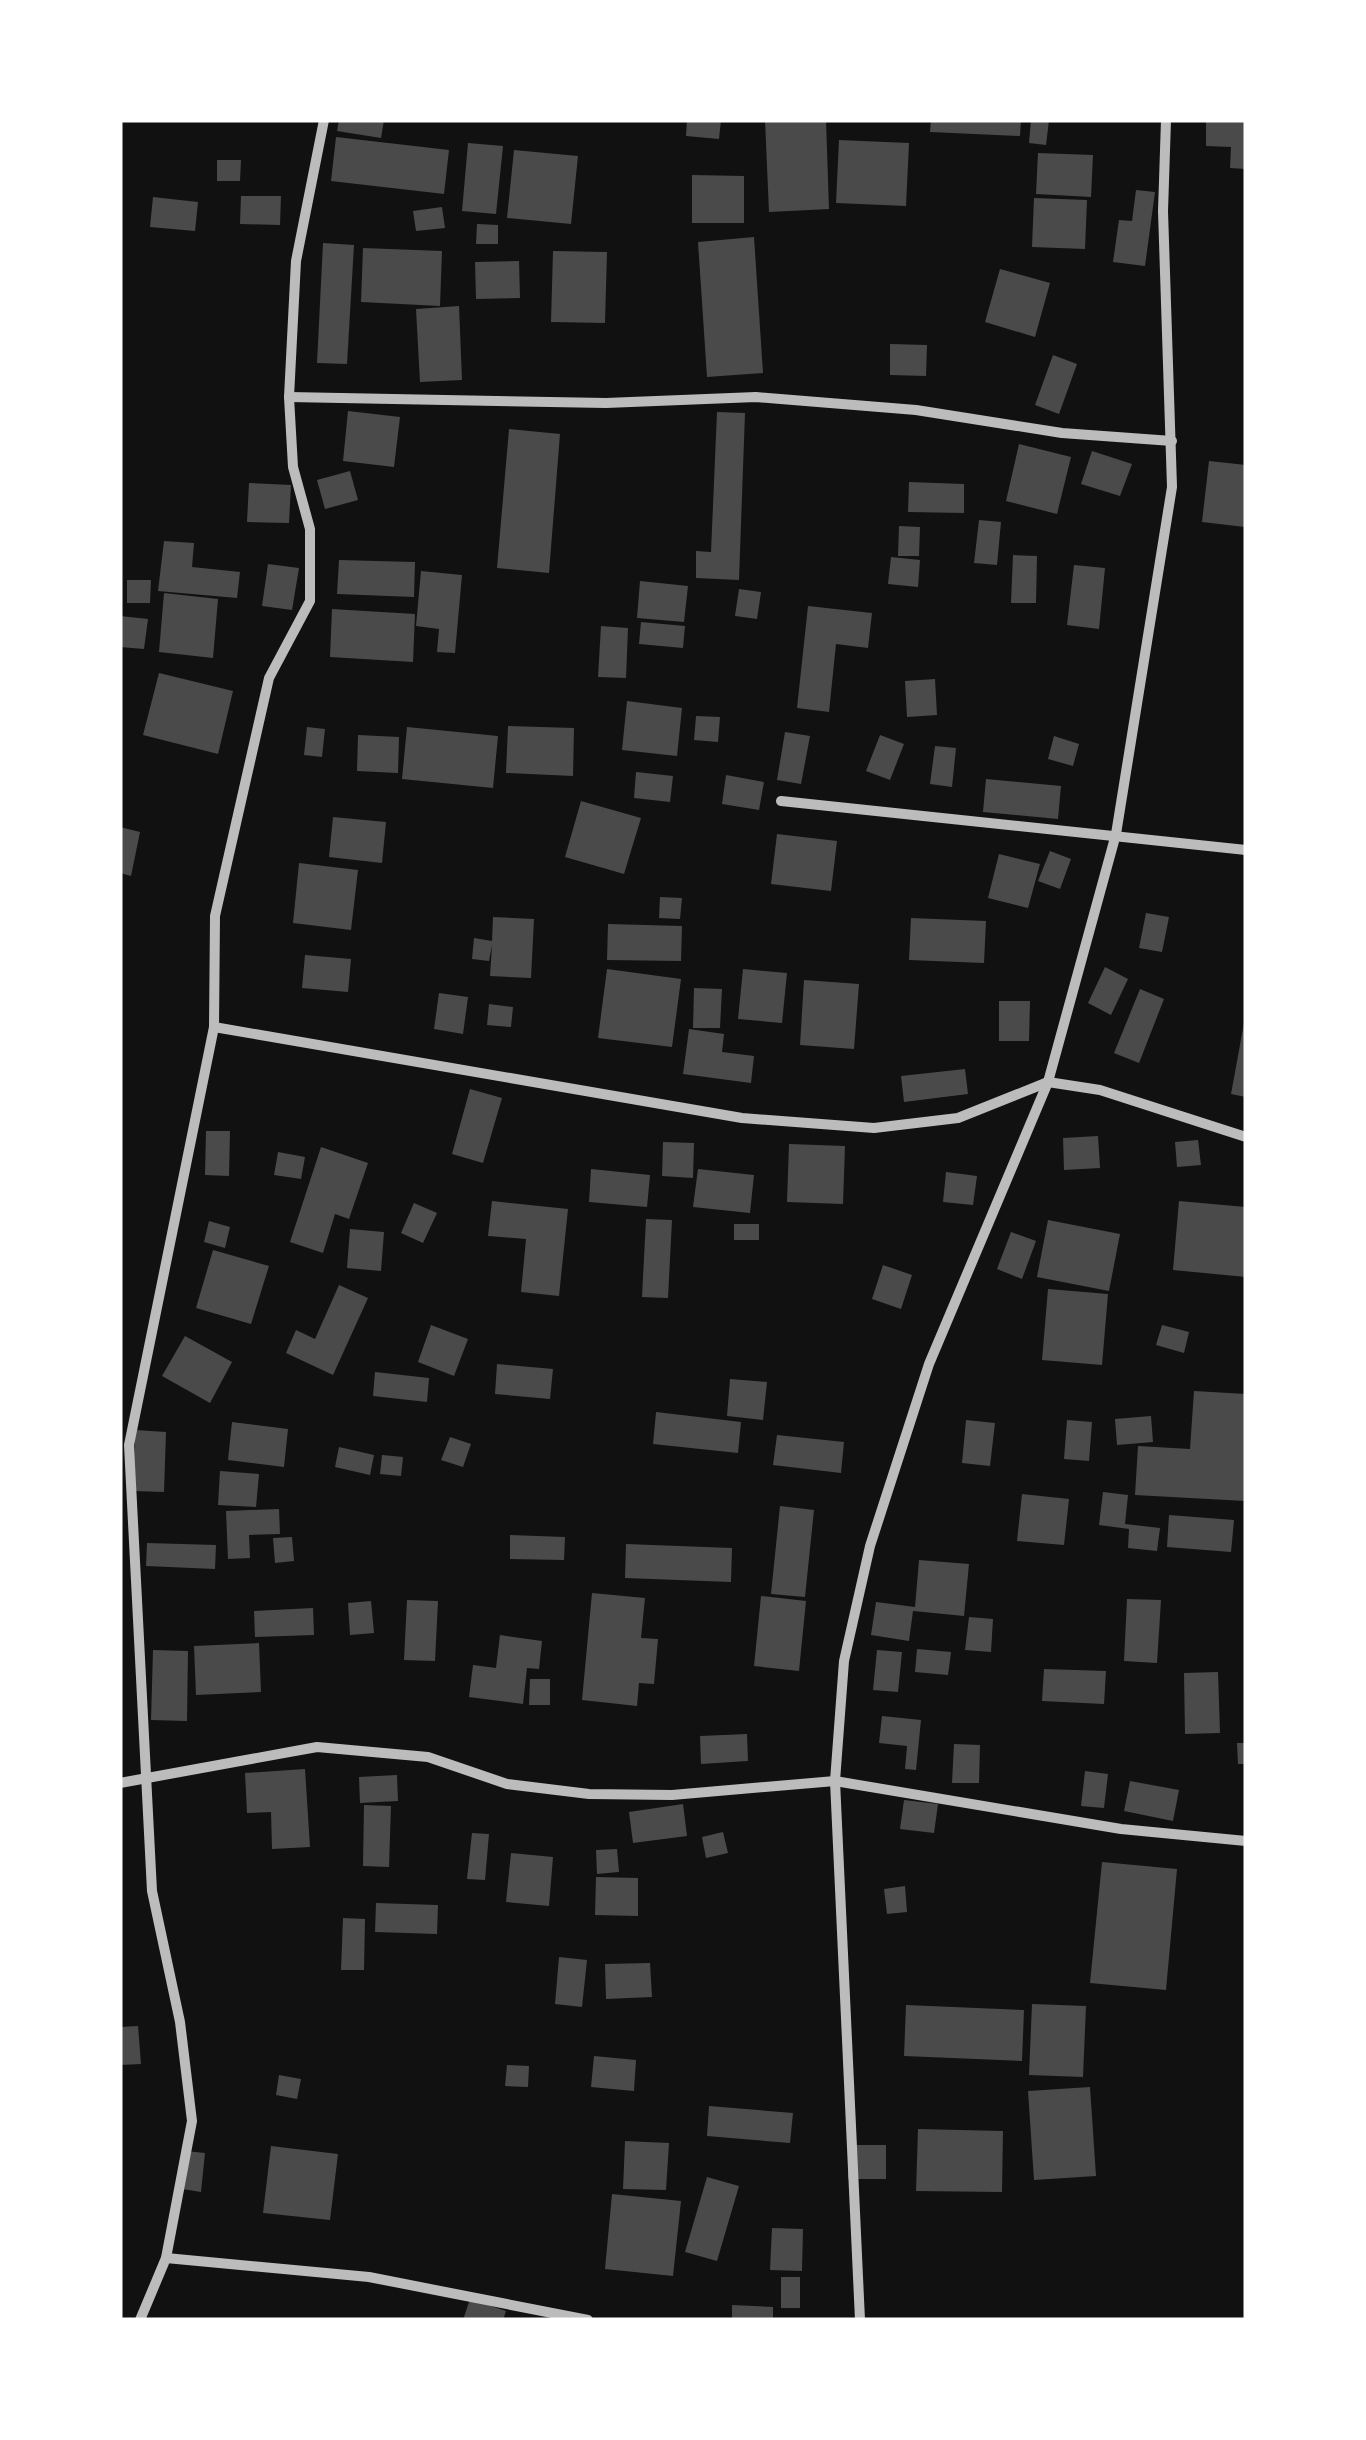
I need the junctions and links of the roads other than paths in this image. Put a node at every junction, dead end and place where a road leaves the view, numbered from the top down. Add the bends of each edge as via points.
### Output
1 (324, 120) edge
2 (1166, 120) edge
3 (289, 397) junction
4 (1172, 441) junction
5 (781, 801) dead end
6 (1116, 834) junction
7 (1246, 850) edge
8 (214, 1027) junction
9 (1048, 1082) junction
10 (1246, 1138) edge
11 (149, 1774) junction
12 (835, 1781) junction
13 (120, 1783) edge
14 (1246, 1841) edge
15 (166, 2258) junction
16 (140, 2320) edge
17 (588, 2320) edge
18 (860, 2320) edge

1 - 3 street via 296,260
2 - 4 street
3 - 4 street via 606,404 756,397
3 - 8 street via 293,467 310,529 310,601 269,678 215,916
4 - 6 street via 1172,487
5 - 6 street
6 - 7 street
6 - 9 street
8 - 9 street via 723,1115 874,1128 958,1118
8 - 11 street via 129,1445
9 - 10 street via 1100,1090
9 - 12 street via 930,1364 870,1546 844,1660
11 - 12 street via 317,1747 428,1757 507,1784 590,1794 672,1795
11 - 13 street
11 - 15 street via 152,1890 180,2022 192,2121
12 - 14 street via 1121,1829
12 - 18 street
15 - 16 street
15 - 17 street via 369,2277

